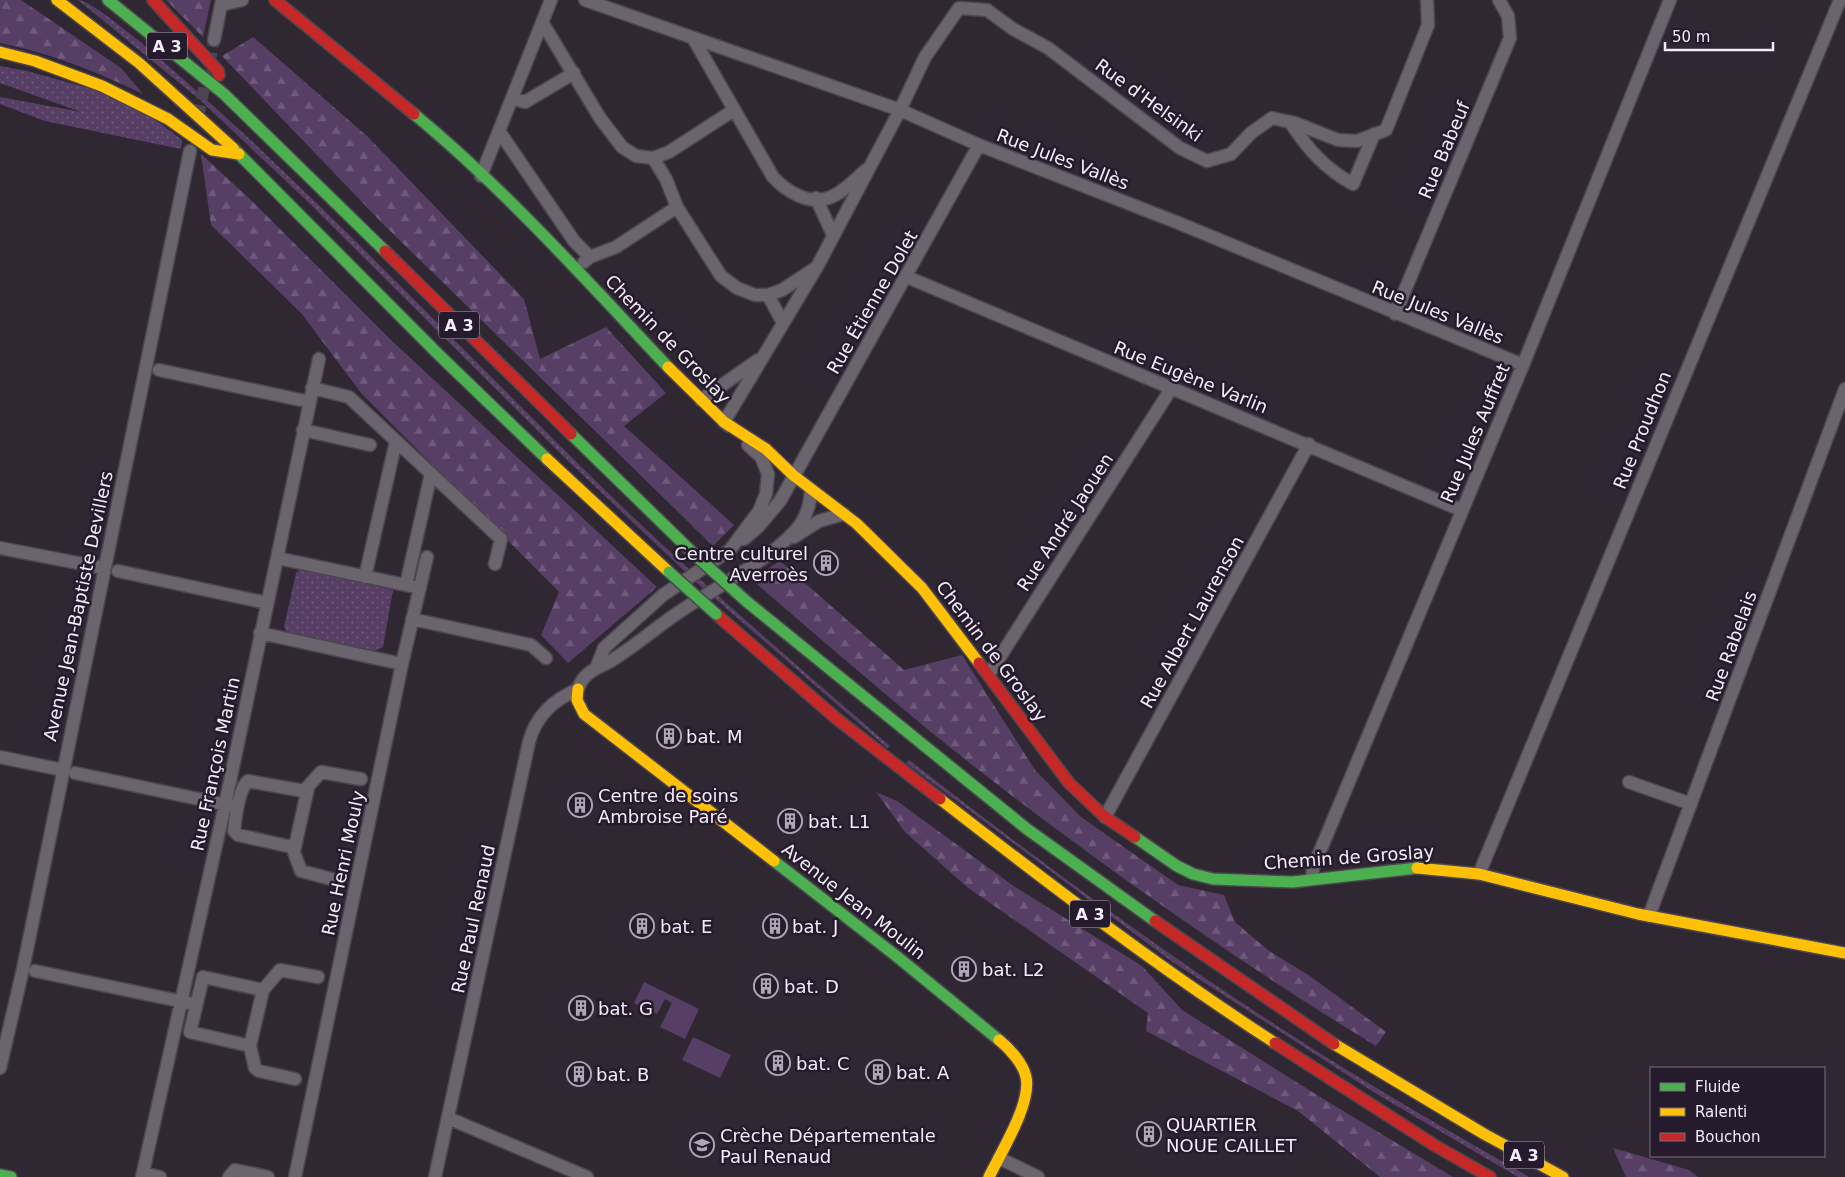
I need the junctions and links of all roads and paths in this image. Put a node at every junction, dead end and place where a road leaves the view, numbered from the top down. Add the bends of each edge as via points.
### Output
1 (57, 0) edge
2 (108, 0) edge
3 (153, 0) edge
4 (242, 0) edge
5 (275, 0) edge
6 (551, 0) edge
7 (584, 0) edge
8 (1426, 0) edge
9 (1499, 0) edge
10 (1670, 0) edge
11 (1840, 0) edge
12 (221, 3) edge
13 (542, 22) junction
14 (693, 38) junction
15 (214, 40) tunnel mouth
16 (0, 52) edge
17 (574, 73) junction
18 (224, 94) junction
19 (512, 98) junction
20 (734, 110) junction
21 (900, 110) junction
22 (1290, 122) junction
23 (499, 130) junction
24 (1374, 134) junction
25 (979, 145) junction
26 (190, 151) dead end
27 (239, 154) junction
28 (653, 158) junction
29 (871, 166) junction
30 (481, 176) junction
31 (816, 198) junction
32 (677, 207) junction
33 (833, 235) junction
34 (590, 257) junction
35 (817, 267) junction
36 (576, 269) junction
37 (907, 276) junction
38 (768, 295) junction
39 (1395, 314) junction
40 (783, 323) junction
41 (763, 357) junction
42 (319, 358) dead end
43 (1523, 365) junction
44 (159, 370) dead end
45 (312, 388) junction
46 (1172, 389) junction
47 (1845, 389) edge
48 (700, 400) junction
49 (310, 402) junction
50 (724, 422) junction
51 (304, 430) junction
52 (396, 441) junction
53 (1309, 444) junction
54 (370, 445) dead end
55 (431, 474) junction
56 (793, 475) junction
57 (811, 490) junction
58 (1461, 510) junction
59 (844, 514) junction
60 (777, 547) junction
61 (0, 548) edge
62 (730, 550) junction
63 (427, 557) dead end
64 (277, 558) junction
65 (495, 564) dead end
66 (104, 568) junction
67 (118, 571) dead end
68 (365, 577) junction
69 (406, 586) junction
70 (420, 588) junction
71 (267, 603) junction
72 (412, 619) junction
73 (260, 633) junction
74 (546, 658) dead end
75 (402, 664) junction
76 (597, 666) junction
77 (989, 674) junction
78 (578, 688) junction
79 (0, 757) edge
80 (62, 770) junction
81 (75, 773) dead end
82 (361, 779) dead end
83 (1629, 782) dead end
84 (308, 788) junction
85 (1691, 804) junction
86 (224, 805) junction
87 (238, 807) junction
88 (1106, 817) junction
89 (294, 851) junction
90 (1479, 874) junction
91 (1312, 880) junction
92 (339, 881) dead end
93 (1649, 916) junction
94 (1845, 953) edge
95 (34, 971) dead end
96 (318, 977) dead end
97 (263, 990) junction
98 (181, 1002) junction
99 (197, 1005) junction
100 (250, 1046) junction
101 (0, 1068) edge
102 (296, 1079) dead end
103 (448, 1118) junction
104 (999, 1158) junction
105 (0, 1174) edge
106 (143, 1175) edge
107 (10, 1177) edge
108 (160, 1177) edge
109 (229, 1177) edge
110 (268, 1177) edge
111 (295, 1177) edge
112 (435, 1177) edge
113 (587, 1177) edge
114 (989, 1177) edge
115 (1038, 1177) edge
116 (1490, 1177) edge
117 (1562, 1177) edge

1 - 27 main road, A 3 via 104,33 176,94
2 - 18 main road, A 3
3 - 18 main road via 218,70
4 - 12 street
5 - 30 main road, Chemin de Groslay via 448,142
6 - 13 street
7 - 14 street, Rue Jules Vallès
8 - 24 street, Rue d'Helsinki via 1428,25 1386,130
9 - 39 street, Rue Babeuf via 1508,16 1510,38
10 - 43 street, Rue Jules Auffret
11 - 90 street, Rue Proudhon
12 - 15 street
13 - 17 street
13 - 19 street
14 - 20 street
14 - 21 street, Rue Jules Vallès
16 - 27 main road via 36,61 102,86 168,119 212,150
17 - 19 street via 525,102
17 - 28 street via 600,118 622,147 636,156
18 - 117 main road, A 3, bridge via 695,555 746,601 1027,829 1332,1042
19 - 23 street
20 - 28 street via 669,152
20 - 31 street via 773,177 797,195
21 - 22 street, Rue d'Helsinki via 925,57 959,8 987,10 1048,48 1180,148 1207,161 1231,154 1251,132 1272,118
21 - 25 street, Rue Jules Vallès
21 - 29 street
22 - 24 street, Rue d'Helsinki via 1338,140 1357,141
22 - 24 street via 1309,150 1338,176 1353,184
23 - 30 street
23 - 34 street via 574,241
25 - 37 street, Rue Étienne Dolet
25 - 39 street, Rue Jules Vallès via 1176,222
26 - 66 street, Avenue Jean-Baptiste Devillers
27 - 116 main road, A 3, bridge via 561,475 837,720 1124,940 1237,1018 1434,1145
28 - 32 street
29 - 31 street via 828,198
29 - 33 street
30 - 36 main road, Chemin de Groslay
31 - 33 street
32 - 34 street via 616,247
32 - 38 street via 721,276 737,288 755,295
33 - 35 street
34 - 36 street
35 - 38 street via 782,290
35 - 40 street
36 - 48 main road, Chemin de Groslay
37 - 46 street, Rue Eugène Varlin
37 - 56 street, Rue Étienne Dolet
38 - 40 street
39 - 43 street, Rue Jules Vallès
40 - 41 street
41 - 48 street
41 - 50 street
42 - 45 street, Rue François Martin
43 - 58 street, Rue Jules Auffret
44 - 49 street
45 - 49 street, Rue François Martin
45 - 52 street via 349,397
46 - 53 street, Rue Eugène Varlin
46 - 77 street, Rue André Jaouen
47 - 85 street, Rue Rabelais
48 - 50 main road, Chemin de Groslay
49 - 51 street, Rue François Martin
50 - 56 main road, Chemin de Groslay via 766,449
50 - 62 street via 761,457 768,474 766,494 759,512
51 - 54 street
51 - 64 street, Rue François Martin
52 - 55 street
52 - 68 street
53 - 58 street, Rue Eugène Varlin
53 - 88 street, Rue Albert Laurenson
55 - 65 street via 501,539
55 - 69 street
56 - 57 main road, Chemin de Groslay
56 - 62 street, Rue Étienne Dolet via 780,501 758,527
57 - 59 main road, Chemin de Groslay
57 - 60 street via 810,508 799,526
58 - 91 street, Rue Jules Auffret via 1313,868
59 - 60 street via 819,521
59 - 77 main road, Chemin de Groslay via 922,588
60 - 76 street via 613,660
61 - 66 street
62 - 76 street via 652,604 604,648
63 - 70 street, Rue Henri Mouly
64 - 68 street
64 - 71 street, Rue François Martin
66 - 80 street, Avenue Jean-Baptiste Devillers
67 - 71 street
68 - 69 street
69 - 70 street
70 - 72 street, Rue Henri Mouly
71 - 73 street, Rue François Martin
72 - 74 street via 531,644
72 - 75 street, Rue Henri Mouly
73 - 75 street
73 - 86 street, Rue François Martin
75 - 111 street, Rue Henri Mouly
76 - 78 street via 581,679
77 - 88 main road, Chemin de Groslay via 1069,783
78 - 103 street, Rue Paul Renaud via 554,702 530,736
78 - 104 main road, Avenue Jean Moulin via 577,700 584,714 895,955 1010,1049 1026,1076 1025,1100
79 - 80 street
80 - 101 street, Avenue Jean-Baptiste Devillers
81 - 86 street
82 - 84 street via 321,772
83 - 85 street
84 - 87 street via 304,791 248,781 244,784
84 - 89 street
85 - 93 street, Rue Rabelais
86 - 87 street
86 - 98 street, Rue François Martin
87 - 89 street via 234,831 238,835 288,846
88 - 91 main road, Chemin de Groslay via 1193,874 1223,880
89 - 92 street via 301,871
90 - 91 main road, Chemin de Groslay via 1425,867
90 - 93 main road, Chemin de Groslay
93 - 94 main road, Chemin de Groslay
95 - 98 street
96 - 97 street via 280,970
97 - 99 street via 203,977
97 - 100 street
98 - 99 street
98 - 106 street, Rue François Martin
99 - 100 street via 190,1032
100 - 102 street via 255,1068
103 - 112 street, Rue Paul Renaud
103 - 113 street
104 - 114 main road, Avenue Jean Moulin
104 - 115 street
105 - 107 main road
106 - 108 street
109 - 110 street via 235,1170

